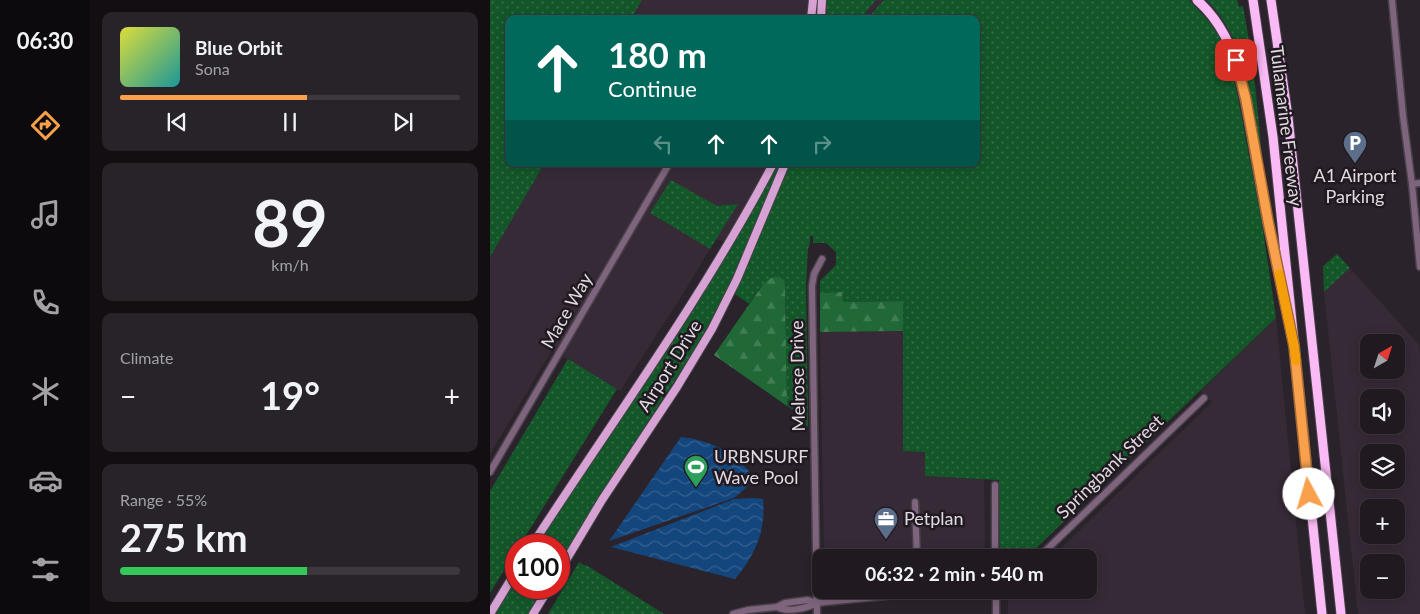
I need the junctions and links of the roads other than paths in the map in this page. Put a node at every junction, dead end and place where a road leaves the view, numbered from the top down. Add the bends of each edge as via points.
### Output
1 (813, 0) edge
2 (822, 0) edge
3 (1198, 0) edge
4 (1252, 0) edge
5 (1271, 0) edge
6 (1392, 0) edge
7 (811, 15) edge
8 (821, 15) edge
9 (667, 167) edge
10 (771, 167) edge
11 (784, 167) edge
12 (1420, 183) edge
13 (1412, 184) junction
14 (822, 260) dead end
15 (1420, 268) edge
16 (1294, 346) junction
17 (1204, 398) dead end
18 (490, 472) edge
19 (996, 485) dead end
20 (915, 502) dead end
21 (539, 534) edge
22 (917, 549) edge
23 (996, 549) edge
24 (1047, 549) edge
25 (570, 554) edge
26 (505, 589) edge
27 (542, 599) edge
28 (850, 599) edge
29 (996, 599) edge
30 (817, 603) junction
31 (490, 614) edge
32 (533, 614) edge
33 (733, 614) edge
34 (817, 614) edge
35 (996, 614) edge
36 (1322, 614) edge
37 (1341, 614) edge

1 - 7 main road
2 - 8 main road
3 - 16 highway via 1219,24 1236,60
4 - 16 highway, Tullamarine Freeway via 1273,137
5 - 37 highway, Tullamarine Freeway via 1286,98
6 - 13 street
9 - 18 street, Mace Way
10 - 21 main road, Airport Drive via 696,297
11 - 25 main road, Airport Drive via 737,279 708,336
12 - 13 street
13 - 15 street
14 - 30 street, Melrose Drive via 812,286
16 - 36 highway, Tullamarine Freeway
17 - 24 street, Springbank Street
19 - 23 street
20 - 22 street
26 - 31 main road
27 - 32 main road
28 - 30 street
29 - 35 street
30 - 33 street via 808,607 782,610 777,607
30 - 34 street, Melrose Drive

